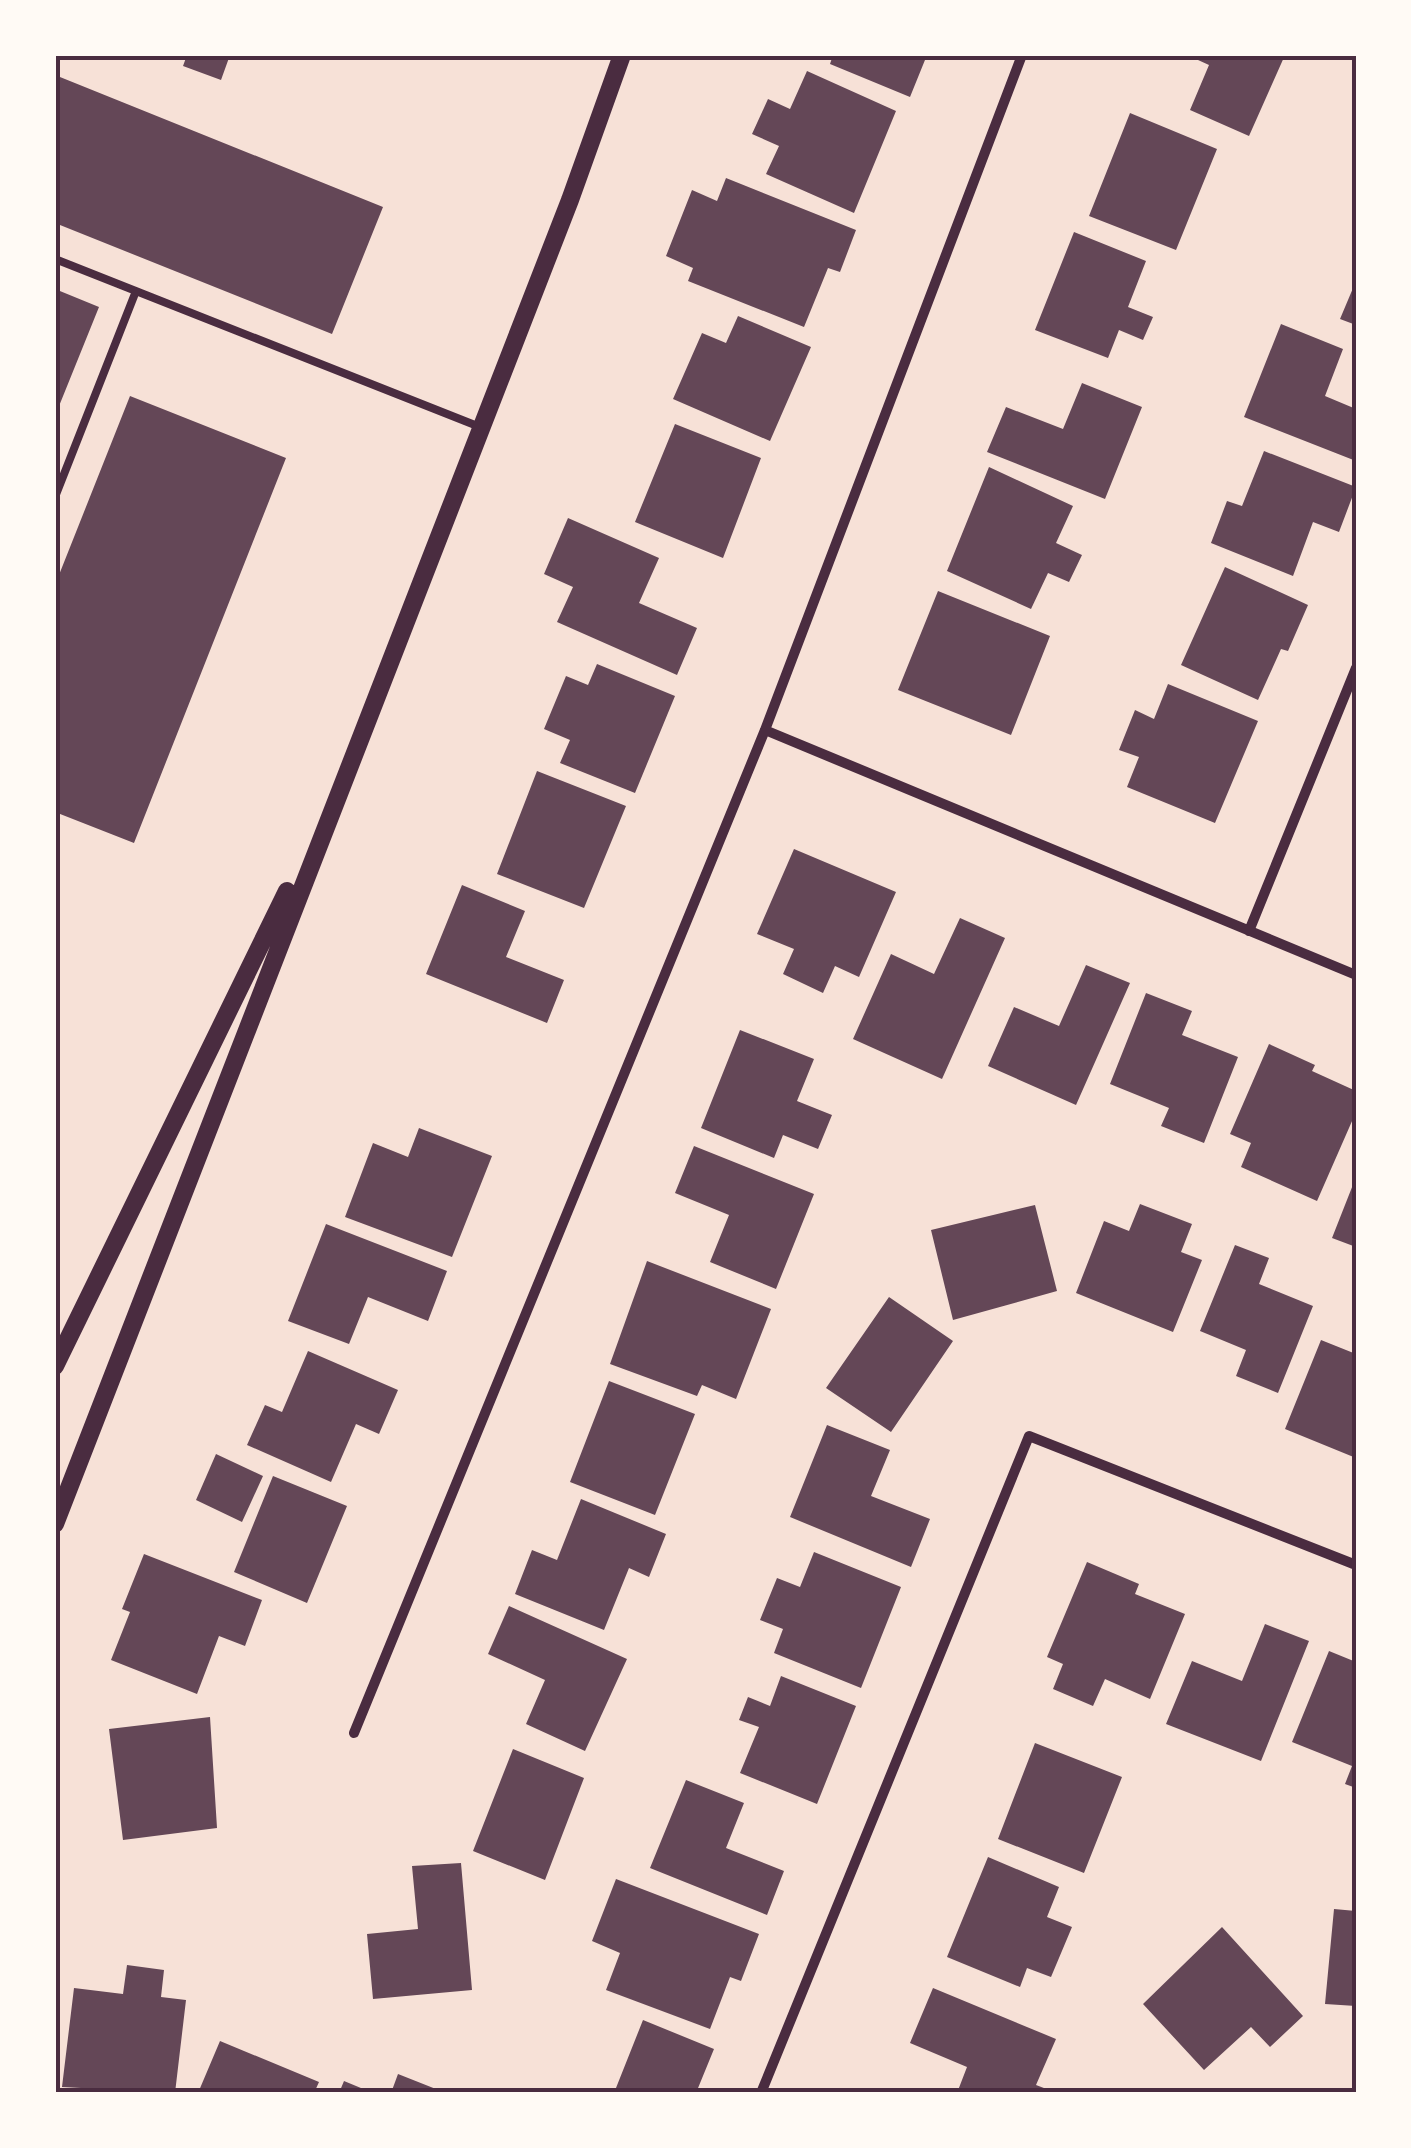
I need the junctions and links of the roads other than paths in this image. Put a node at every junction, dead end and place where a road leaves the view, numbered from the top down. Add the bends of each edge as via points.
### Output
1 (622, 55) edge
2 (1022, 55) edge
3 (55, 259) edge
4 (136, 291) junction
5 (480, 427) junction
6 (55, 498) edge
7 (1356, 668) edge
8 (766, 730) junction
9 (340, 783) junction
10 (1249, 931) junction
11 (1356, 975) edge
12 (55, 1366) edge
13 (55, 1524) edge
14 (1356, 1565) edge
15 (354, 1732) dead end
16 (760, 2093) edge

1 - 5 street
2 - 8 street
3 - 4 lane
4 - 5 lane
4 - 6 lane
5 - 9 street
7 - 10 street
8 - 10 street
8 - 15 street
9 - 12 street
9 - 13 street
10 - 11 street
14 - 16 street via 1029,1436

